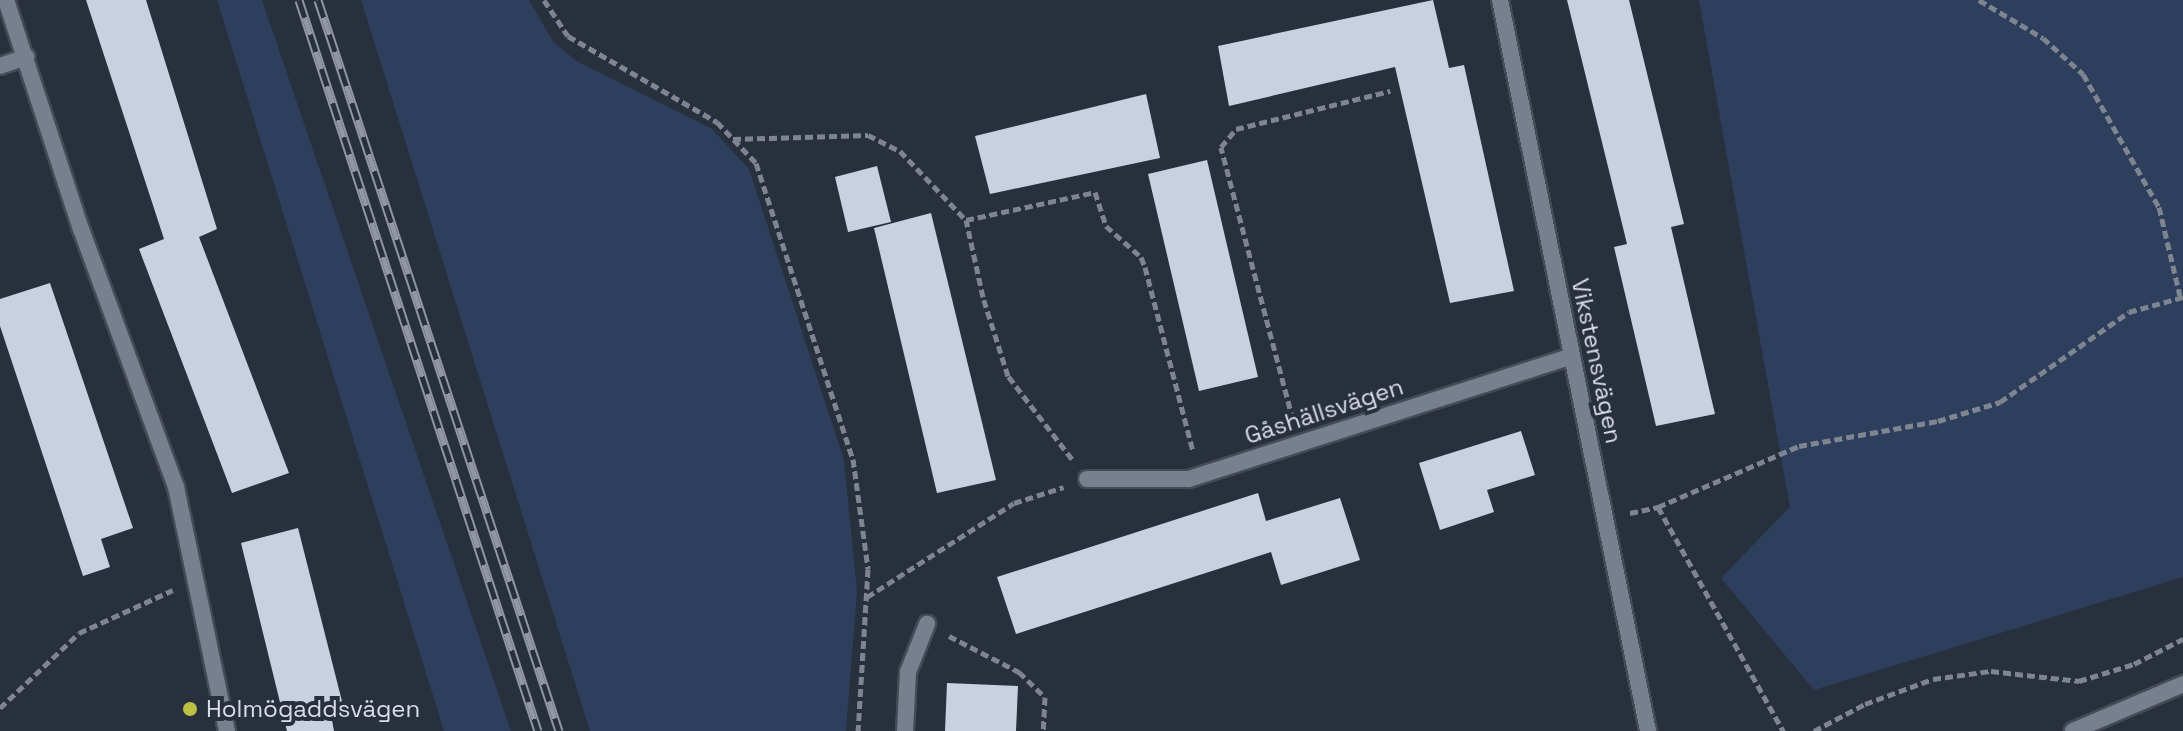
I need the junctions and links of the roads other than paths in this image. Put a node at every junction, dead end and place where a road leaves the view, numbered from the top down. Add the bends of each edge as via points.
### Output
1 (6, 0) edge
2 (1500, 0) edge
3 (26, 57) junction
4 (0, 66) edge
5 (1570, 357) junction
6 (1087, 479) road end
7 (927, 624) road end
8 (2183, 684) edge
9 (227, 731) edge
10 (905, 731) edge
11 (1648, 731) edge
12 (2073, 731) edge

1 - 3 street
2 - 5 street, Vikstensvägen
3 - 4 street
3 - 9 street via 81,229 176,487
5 - 6 street, Gåshällsvägen via 1199,476
5 - 11 street, Vikstensvägen
7 - 10 street via 908,672
8 - 12 street

